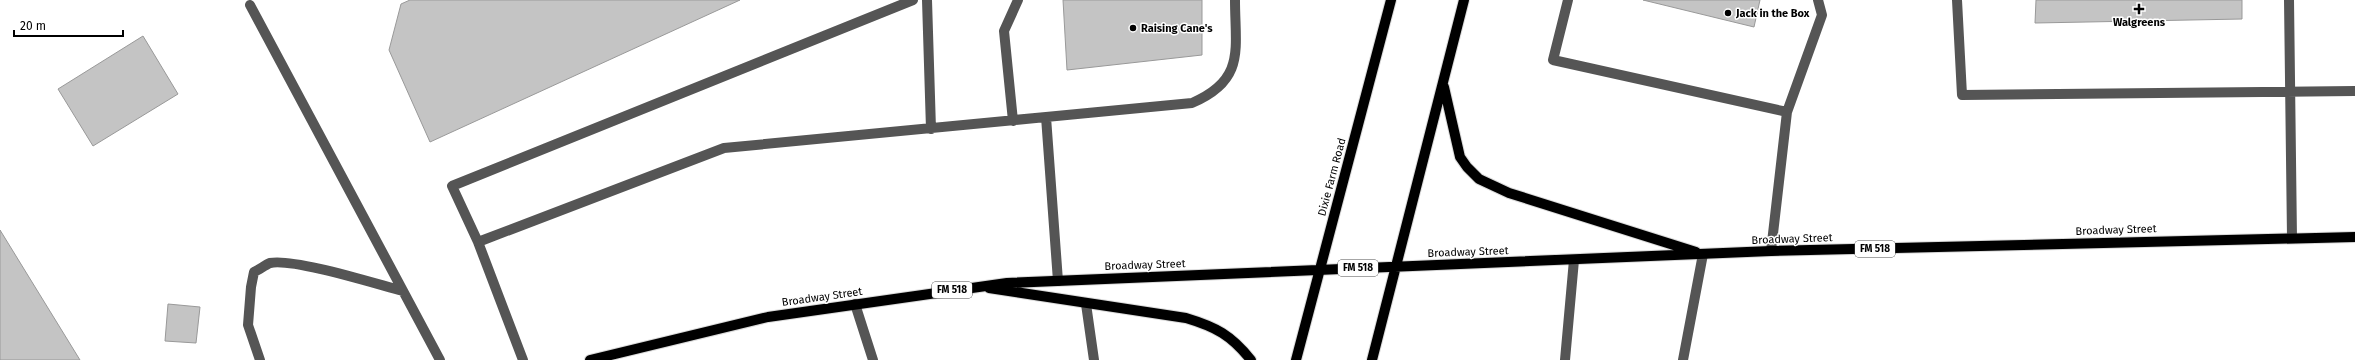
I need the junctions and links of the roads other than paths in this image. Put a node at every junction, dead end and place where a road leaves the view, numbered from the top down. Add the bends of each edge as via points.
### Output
1 (913, 0) edge
2 (927, 0) edge
3 (1018, 0) edge
4 (1235, 0) edge
5 (1391, 0) edge
6 (1464, 0) edge
7 (1568, 0) edge
8 (1818, 0) edge
9 (1957, 0) edge
10 (2289, 0) edge
11 (250, 5) dead end
12 (1443, 84) junction
13 (2355, 91) edge
14 (2290, 93) junction
15 (1787, 112) junction
16 (1046, 117) junction
17 (1013, 121) junction
18 (931, 129) junction
19 (2355, 236) edge
20 (2292, 238) junction
21 (478, 242) junction
22 (1771, 251) junction
23 (1703, 254) junction
24 (1574, 260) junction
25 (1396, 267) junction
26 (1320, 270) junction
27 (1058, 281) junction
28 (977, 287) junction
29 (403, 291) junction
30 (855, 304) junction
31 (1086, 304) junction
32 (260, 360) edge
33 (440, 360) edge
34 (523, 360) edge
35 (590, 360) edge
36 (873, 360) edge
37 (1094, 360) edge
38 (1252, 360) edge
39 (1296, 360) edge
40 (1372, 360) edge
41 (1566, 360) edge
42 (1683, 360) edge

1 - 21 lane via 452,186
2 - 18 lane
3 - 17 lane via 1004,31
4 - 16 lane via 1236,62 1228,79 1208,96 1192,103
5 - 26 main road, Dixie Farm Road
6 - 12 main road
7 - 15 lane via 1553,60
8 - 15 lane via 1822,15
9 - 14 lane via 1962,95
10 - 14 lane
11 - 29 lane
12 - 23 main road via 1460,157 1479,179 1509,193
12 - 25 main road
13 - 14 lane
14 - 20 lane
15 - 22 lane
16 - 17 lane
16 - 27 lane
17 - 18 lane
18 - 21 lane via 724,148
19 - 20 main road, Broadway Street / FM 518
20 - 22 main road, Broadway Street / FM 518
21 - 34 lane
22 - 23 main road, Broadway Street / FM 518
23 - 24 main road, Broadway Street / FM 518
23 - 42 lane
24 - 25 main road, Broadway Street / FM 518
24 - 41 lane
25 - 26 main road, Broadway Street / FM 518
25 - 40 main road
26 - 27 main road, Broadway Street / FM 518
26 - 39 main road, Dixie Farm Road
27 - 28 main road, Broadway Street / FM 518 via 1007,282
28 - 30 main road, Broadway Street / FM 518
28 - 31 main road
29 - 32 lane via 326,271 270,263 254,272 251,287 248,325
29 - 33 lane
30 - 35 main road, Broadway Street / FM 518 via 768,317
30 - 36 lane
31 - 37 lane
31 - 38 main road via 1186,318 1215,327 1237,343

